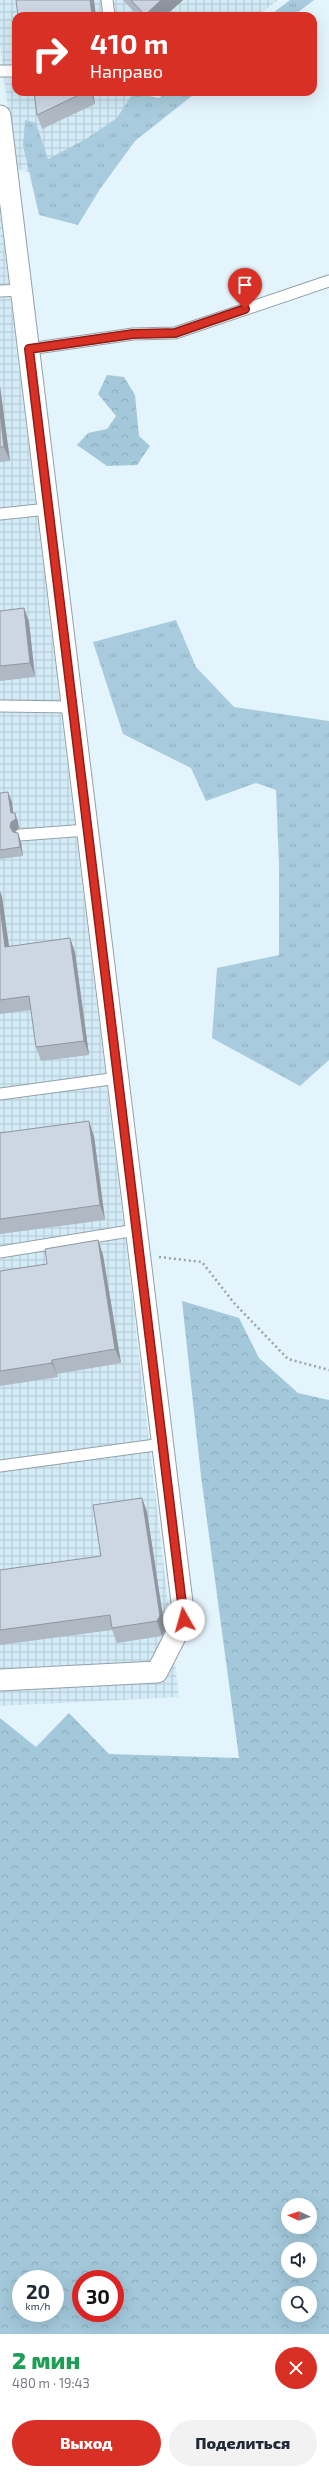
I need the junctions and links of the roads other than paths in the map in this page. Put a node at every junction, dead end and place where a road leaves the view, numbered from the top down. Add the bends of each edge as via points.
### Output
1 (106, 0) edge
2 (108, 12) edge
3 (0, 71) edge
4 (12, 71) edge
5 (0, 116) edge
6 (5, 194) edge
7 (329, 281) edge
8 (21, 290) junction
9 (0, 291) edge
10 (29, 349) junction
11 (48, 509) junction
12 (0, 514) edge
13 (0, 706) edge
14 (72, 707) junction
15 (87, 830) junction
16 (20, 835) edge
17 (118, 1078) junction
18 (0, 1094) edge
19 (136, 1230) junction
20 (0, 1252) edge
21 (163, 1444) junction
22 (0, 1466) edge
23 (0, 1680) edge

1 - 2 lane
3 - 4 lane
5 - 6 street
6 - 8 street
7 - 10 lane via 175,333 133,334
8 - 9 lane
8 - 10 street
10 - 11 street
11 - 12 lane
11 - 14 street
13 - 14 lane
14 - 15 street
15 - 16 lane
15 - 17 street
17 - 18 lane
17 - 19 street
19 - 20 lane
19 - 21 street
21 - 22 lane
21 - 23 street via 184,1620 157,1672

